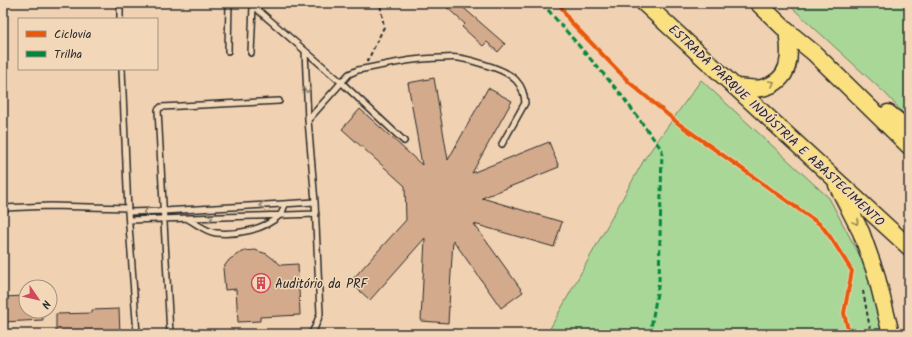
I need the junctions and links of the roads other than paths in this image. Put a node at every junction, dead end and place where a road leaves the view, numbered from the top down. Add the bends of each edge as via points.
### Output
1 (120, 3) edge
2 (229, 3) edge
3 (758, 3) edge
4 (251, 4) edge
5 (646, 7) edge
6 (120, 18) edge
7 (787, 31) junction
8 (228, 51) dead end
9 (305, 51) junction
10 (251, 53) dead end
11 (814, 53) junction
12 (122, 70) edge
13 (341, 82) junction
14 (735, 87) junction
15 (279, 101) dead end
16 (308, 120) junction
17 (909, 130) edge
18 (404, 141) dead end
19 (502, 144) dead end
20 (909, 146) edge
21 (831, 175) junction
22 (315, 202) junction
23 (285, 204) junction
24 (3, 208) edge
25 (128, 210) junction
26 (164, 211) junction
27 (281, 214) junction
28 (316, 214) junction
29 (187, 219) junction
30 (129, 220) junction
31 (164, 220) junction
32 (909, 247) edge
33 (137, 334) edge
34 (170, 334) edge
35 (311, 334) edge
36 (891, 334) edge

1 - 6 lane
2 - 8 lane
3 - 7 highway
4 - 9 lane
4 - 10 lane
5 - 14 highway, ESTRADA PARQUE INDÚSTRIA E ABASTECIMENTO
7 - 11 highway
14 -> 7 highway via 761,88 774,84 784,74 789,62 790,48
9 - 13 lane
9 -> 16 lane
11 - 17 highway
11 - 20 highway
12 - 25 lane
13 - 16 lane
13 - 18 lane
13 - 19 lane via 348,74 364,69 424,58 458,58 480,62 501,70 514,77 520,84 525,103
14 - 21 highway, ESTRADA PARQUE INDÚSTRIA E ABASTECIMENTO
15 - 26 lane via 159,108
16 - 22 lane
21 - 32 highway, ESTRADA PARQUE INDÚSTRIA E ABASTECIMENTO
21 -> 36 highway via 861,232 876,274
22 - 23 lane
22 - 28 lane
23 -> 26 lane
23 - 27 lane
24 - 25 lane via 50,206
26 -> 25 lane
25 - 30 lane
26 - 31 lane
27 - 28 lane
29 -> 27 lane
27 - 29 lane via 259,228 249,231 216,233
28 - 35 lane via 320,314
29 - 31 lane
30 - 31 lane
30 - 33 lane
31 - 34 lane

